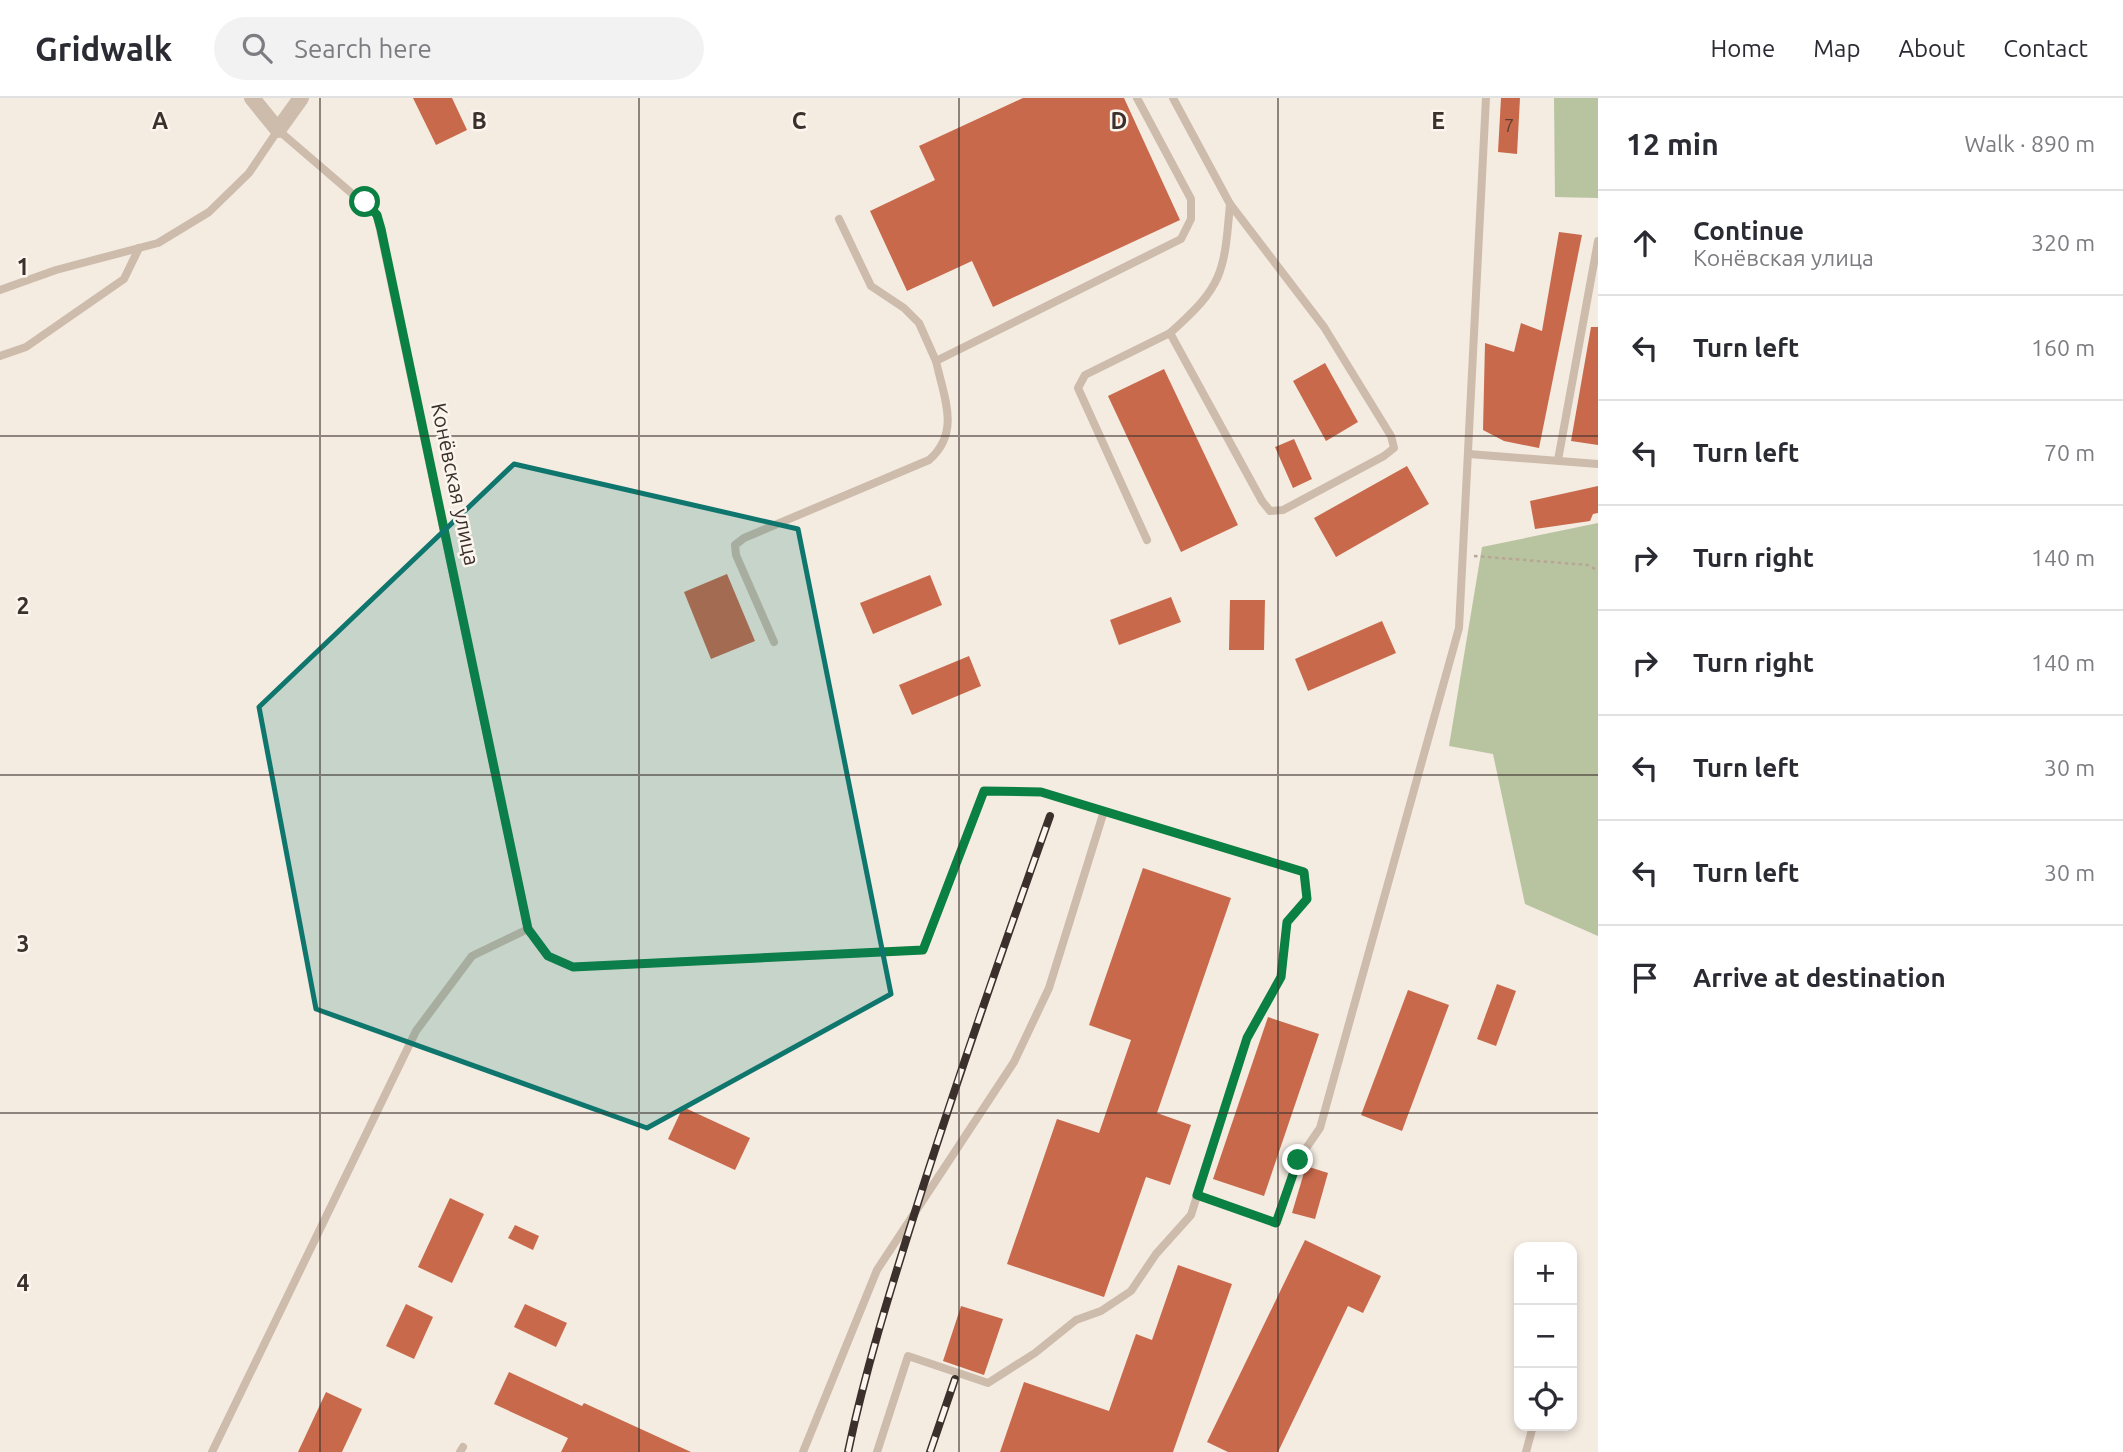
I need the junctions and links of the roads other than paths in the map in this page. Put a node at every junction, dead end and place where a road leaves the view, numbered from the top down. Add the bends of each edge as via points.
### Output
1 (252, 98) edge
2 (301, 98) edge
3 (1138, 98) edge
4 (1173, 98) edge
5 (1486, 98) edge
6 (278, 130) junction
7 (1230, 204) junction
8 (839, 219) dead end
9 (1598, 241) edge
10 (139, 248) junction
11 (0, 290) edge
12 (1170, 333) junction
13 (0, 356) edge
14 (936, 361) junction
15 (1469, 454) junction
16 (1558, 460) junction
17 (1598, 464) edge
18 (1147, 540) dead end
19 (774, 642) dead end
20 (1104, 811) junction
21 (528, 929) junction
22 (1197, 1195) junction
23 (1532, 1431) edge
24 (212, 1452) edge
25 (803, 1452) edge
26 (877, 1452) edge
27 (1526, 1452) edge

1 - 6 street, Конёвская улица
2 - 6 street
3 - 14 lane via 1191,199 1191,219 1181,239
4 - 7 lane
5 - 15 lane
6 - 10 lane via 249,173 209,212 158,243
6 - 21 lane, Конёвская улица via 377,215
7 - 12 lane via 1225,262 1206,301
7 - 12 lane via 1324,327 1394,448 1283,510 1270,511
8 - 14 lane via 872,286 919,323
9 - 16 lane
10 - 11 lane
10 - 13 lane via 124,279 26,347
12 - 18 lane via 1085,375 1078,388
14 - 19 lane via 949,426 943,447 929,460 735,545
15 - 16 lane
15 - 22 lane via 1459,628 1320,1128 1298,1160 1276,1223
16 - 17 lane
20 - 21 lane via 1041,792 984,791 923,950 573,967 548,956
20 - 22 lane via 1304,872 1307,899 1287,922 1281,977 1247,1038
20 - 25 lane via 1049,988 1020,1050 877,1270
21 - 24 lane via 472,956 416,1031
22 - 26 lane via 1191,1215 1131,1291 1101,1311 1076,1320 988,1383 908,1356
23 - 27 lane

